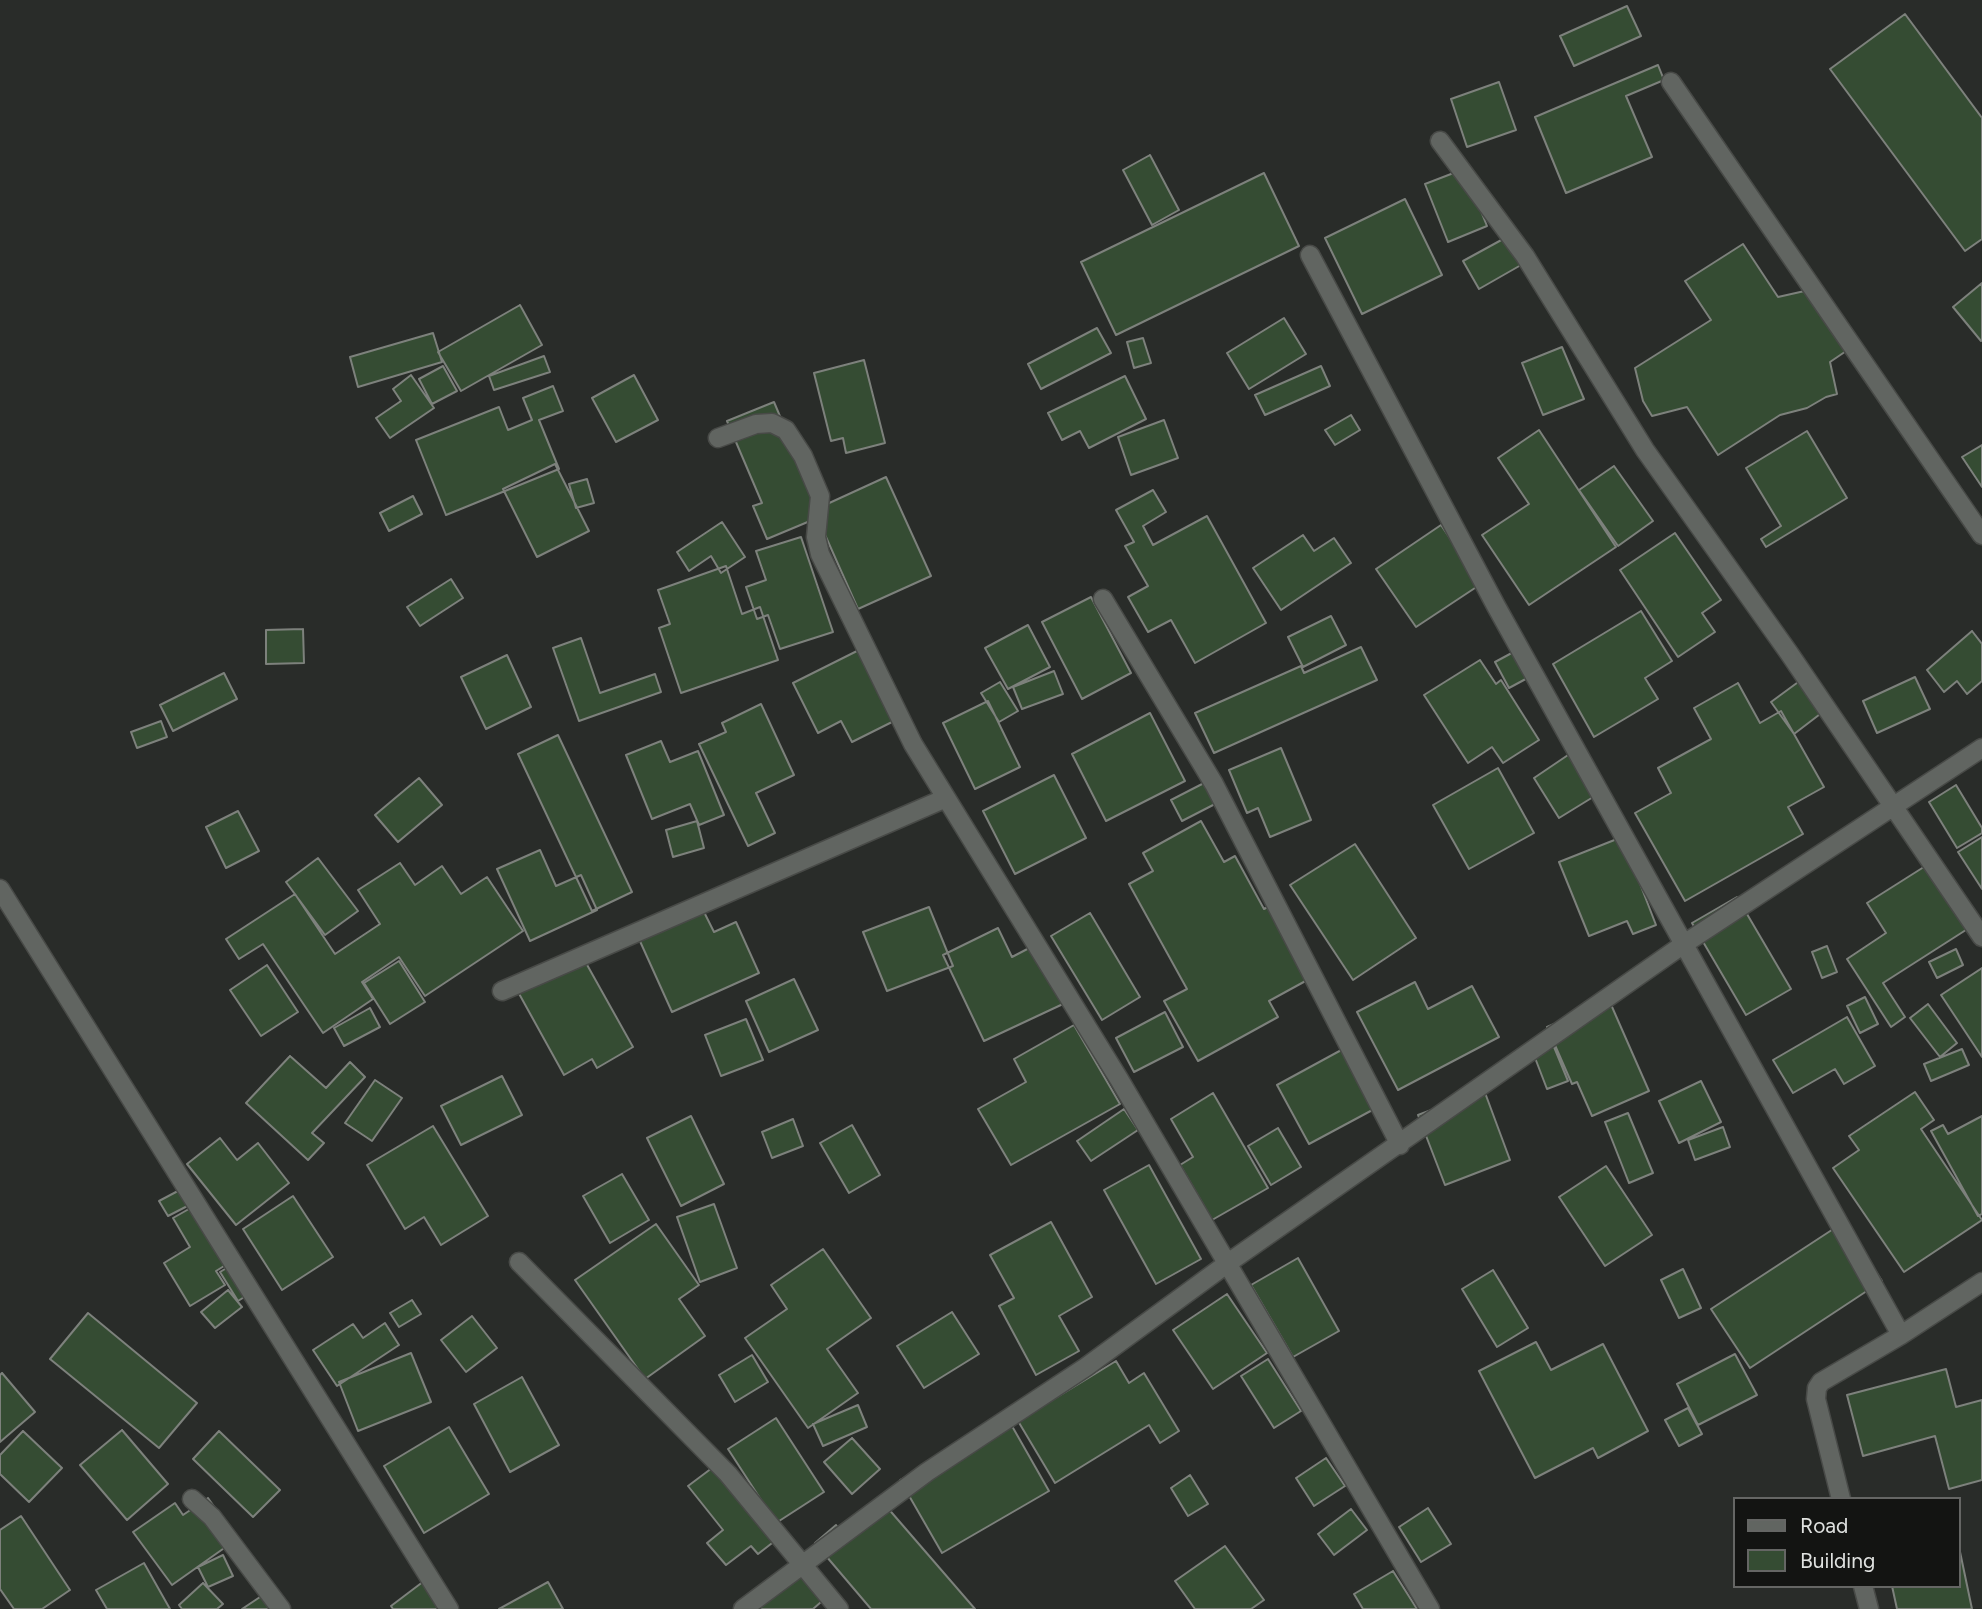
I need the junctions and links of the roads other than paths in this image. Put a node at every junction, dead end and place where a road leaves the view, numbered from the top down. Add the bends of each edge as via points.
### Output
1 (1671, 82) dead end
2 (1440, 141) dead end
3 (1310, 255) dead end
4 (718, 438) dead end
5 (1982, 535) edge
6 (1103, 599) dead end
7 (1982, 748) edge
8 (946, 798) junction
9 (1895, 808) junction
10 (0, 889) edge
11 (1982, 937) edge
12 (1684, 944) junction
13 (502, 991) dead end
14 (1400, 1145) junction
15 (519, 1262) dead end
16 (1228, 1263) junction
17 (1982, 1282) edge
18 (1901, 1335) junction
19 (1840, 1497) edge
20 (192, 1499) dead end
21 (803, 1567) junction
22 (1864, 1588) edge
23 (281, 1609) edge
24 (449, 1609) edge
25 (743, 1609) edge
26 (839, 1609) edge
27 (1430, 1609) edge
28 (1869, 1609) edge

1 - 5 street
2 - 9 street via 1525,256 1645,450
3 - 12 street via 1496,606
4 - 8 street via 772,423 786,430 803,456 820,496 816,537 820,554 913,744
6 - 14 street via 1213,784
7 - 9 street
8 - 13 street
8 - 16 street
9 - 11 street
9 - 12 street
10 - 24 street
12 - 14 street
12 - 18 street
14 - 16 street
15 - 21 street via 728,1475
16 - 21 street via 1086,1367 927,1472
16 - 27 street
17 - 18 street
18 - 19 street via 1817,1388
20 - 23 street via 212,1517
21 - 25 street
21 - 26 street
22 - 28 street

